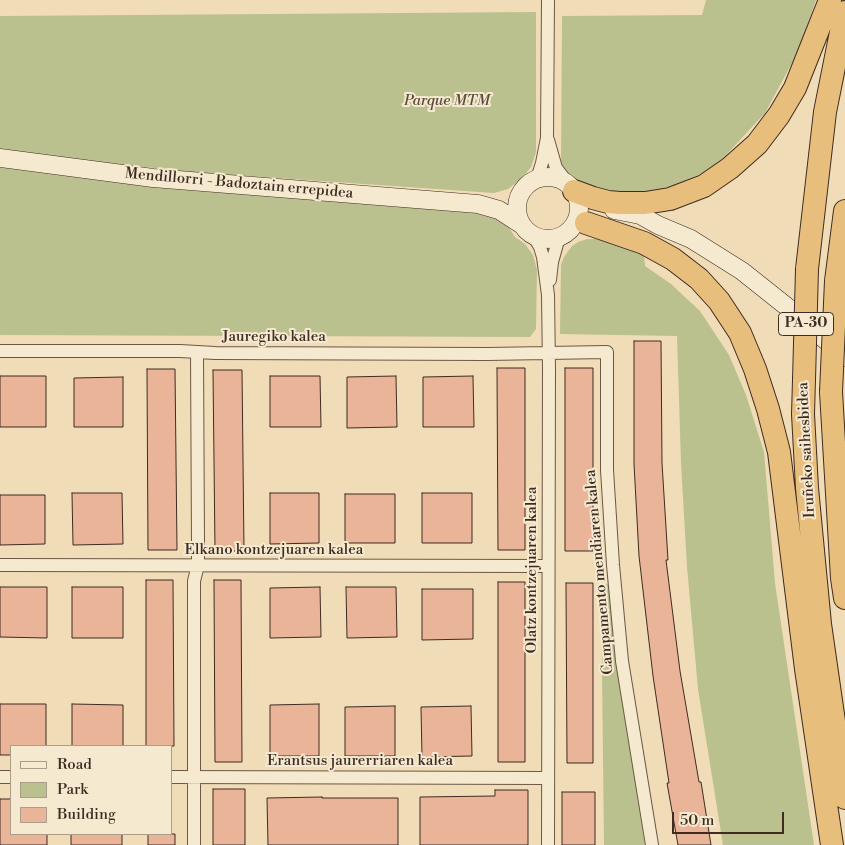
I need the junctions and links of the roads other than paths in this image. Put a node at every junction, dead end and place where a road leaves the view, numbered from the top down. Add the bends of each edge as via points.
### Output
1 (548, 0) edge
2 (830, 0) edge
3 (845, 12) edge
4 (547, 138) junction
5 (0, 158) edge
6 (538, 179) junction
7 (574, 192) junction
8 (519, 198) junction
9 (478, 204) junction
10 (845, 211) edge
11 (581, 224) junction
12 (658, 225) junction
13 (528, 230) junction
14 (560, 237) junction
15 (548, 295) junction
16 (0, 351) edge
17 (197, 352) junction
18 (549, 352) junction
19 (845, 357) edge
20 (803, 414) junction
21 (834, 434) junction
22 (845, 500) edge
23 (786, 513) junction
24 (0, 565) edge
25 (198, 565) junction
26 (548, 566) junction
27 (845, 598) edge
28 (172, 777) edge
29 (194, 777) junction
30 (548, 778) junction
31 (845, 798) edge
32 (194, 845) edge
33 (548, 845) edge
34 (652, 845) edge
35 (832, 845) edge

1 - 4 street
2 - 7 highway via 795,88 757,144 730,168 704,186 670,199 645,203 620,204
3 - 20 highway, Iruñeko saihesbidea / PA-30, bridge via 825,112 807,269
4 - 6 street
4 - 7 street via 556,168
5 - 9 street, Mendillorri - Badoztain errepidea via 153,178
6 - 7 street via 559,179
6 - 8 street via 526,186
7 - 11 street
7 - 12 street via 640,215
8 - 9 street, Mendillorri - Badoztain errepidea
8 - 13 street via 517,212
9 - 13 street, Mendillorri - Badoztain errepidea via 499,210
10 - 21 highway, Iruñeko saihesbidea / PA-30, bridge via 836,281 831,392
11 - 12 street via 612,220
11 - 14 street
11 - 23 highway via 644,242 699,279 719,300 748,350 768,409 778,452
12 - 19 street via 691,239 742,271
13 - 14 street via 546,239
13 - 15 street, Olatz kontzejuaren kalea via 540,247
14 - 15 street, Olatz kontzejuaren kalea via 552,262
15 - 18 street, Olatz kontzejuaren kalea
16 - 17 street, Jauregiko kalea
17 - 18 street, Jauregiko kalea
17 - 25 street
18 - 26 street, Olatz kontzejuaren kalea
18 - 34 street, Campamento mendiaren kalea via 606,352 606,470 622,661
20 - 23 highway
20 - 31 highway, Iruñeko saihesbidea / PA-30 via 820,624
21 - 22 highway
21 - 27 highway, Iruñeko saihesbidea / PA-30
23 - 35 highway
24 - 25 street, Elkano kontzejuaren kalea
25 - 26 street, Elkano kontzejuaren kalea
25 - 29 street via 194,581
26 - 30 street, Olatz kontzejuaren kalea
28 - 29 street, Erantsus jaurerriaren kalea
29 - 30 street, Erantsus jaurerriaren kalea
29 - 32 street
30 - 33 street, Olatz kontzejuaren kalea

